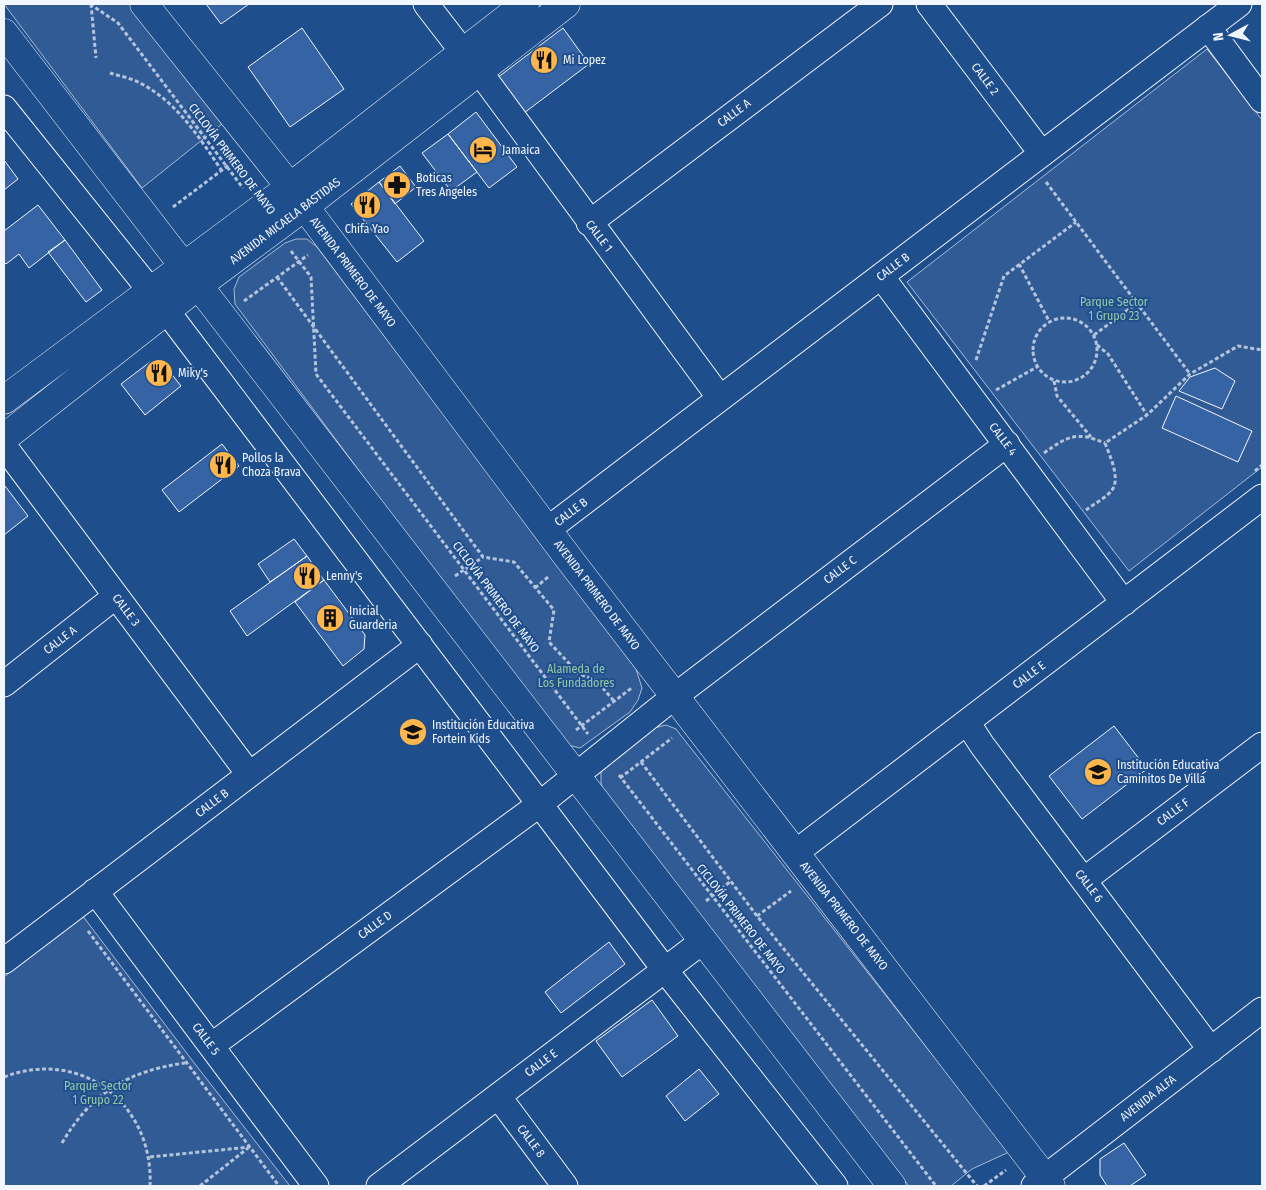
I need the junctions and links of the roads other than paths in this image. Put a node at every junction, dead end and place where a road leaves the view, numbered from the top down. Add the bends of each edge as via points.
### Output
1 (144, 4) edge
2 (426, 4) edge
3 (525, 4) edge
4 (566, 4) edge
5 (880, 4) edge
6 (929, 4) edge
7 (1239, 4) edge
8 (1208, 27) junction
9 (4, 33) edge
10 (471, 62) junction
11 (1262, 100) edge
12 (4, 108) edge
13 (1042, 154) junction
14 (297, 197) junction
15 (589, 223) junction
16 (192, 275) junction
17 (881, 276) junction
18 (158, 301) junction
19 (720, 398) junction
20 (4, 400) edge
21 (4, 438) edge
22 (1007, 444) junction
23 (4, 446) edge
24 (1262, 497) edge
25 (547, 530) junction
26 (116, 596) junction
27 (1124, 603) junction
28 (420, 645) junction
29 (4, 684) edge
30 (675, 696) junction
31 (967, 722) junction
32 (1262, 745) edge
33 (603, 753) joint
34 (249, 774) junction
35 (576, 775) junction
36 (540, 804) junction
37 (795, 853) junction
38 (1084, 880) junction
39 (96, 891) junction
40 (703, 941) junction
41 (4, 961) edge
42 (665, 970) junction
43 (1262, 1010) edge
44 (211, 1046) junction
45 (1211, 1050) junction
46 (498, 1096) junction
47 (1044, 1184) edge
48 (316, 1186) edge
49 (379, 1186) edge
50 (565, 1186) edge
51 (835, 1186) edge
52 (892, 1186) edge

1 - 14 main road, AVENIDA PRIMERO DE MAYO
2 - 10 street
3 - 10 main road, AVENIDA MICAELA BASTIDAS
4 - 10 main road, AVENIDA MICAELA BASTIDAS
5 - 15 street, CALLE A
6 - 13 street, CALLE 2
7 - 8 street, CALLE B
8 - 11 street
8 - 13 street, CALLE B
9 - 16 main road
10 - 14 main road, AVENIDA MICAELA BASTIDAS
10 - 15 street, CALLE 1
12 - 18 street
13 - 17 street, CALLE B
14 - 16 main road, AVENIDA MICAELA BASTIDAS
14 - 25 main road, AVENIDA PRIMERO DE MAYO
15 - 19 street, CALLE 1
16 - 18 main road, AVENIDA MICAELA BASTIDAS
16 - 35 main road
17 - 19 street, CALLE B
17 - 22 street, CALLE 4
18 - 20 main road, AVENIDA MICAELA BASTIDAS
18 - 21 main road, AVENIDA MICAELA BASTIDAS
18 - 28 street
19 - 25 street, CALLE B
22 - 27 street, CALLE 4
22 - 30 street, CALLE C
23 - 26 street, CALLE 3
24 - 27 street, CALLE E
25 - 30 main road, AVENIDA PRIMERO DE MAYO
26 - 29 street, CALLE A
26 - 34 street, CALLE 3
27 - 31 street, CALLE E
28 - 34 street, CALLE B
28 - 36 street
30 - 33 street, CALLE C
30 - 37 main road, AVENIDA PRIMERO DE MAYO
31 - 37 street, CALLE E
31 - 38 street, CALLE 6
32 - 38 street, CALLE F
33 - 35 street, CALLE D
34 - 39 street, CALLE B
35 - 36 street, CALLE D
35 - 40 main road
36 - 42 street
36 - 44 street, CALLE D
37 - 47 main road, AVENIDA PRIMERO DE MAYO
38 - 45 street, CALLE 6
39 - 41 street, CALLE B
39 - 44 street, CALLE 5
40 - 42 street, CALLE E
40 - 52 main road
42 - 46 street, CALLE E
42 - 51 street
43 - 45 street, AVENIDA ALFA
44 - 48 street, CALLE 5
45 - 47 street, AVENIDA ALFA
46 - 49 street, CALLE E
46 - 50 street, CALLE 8

